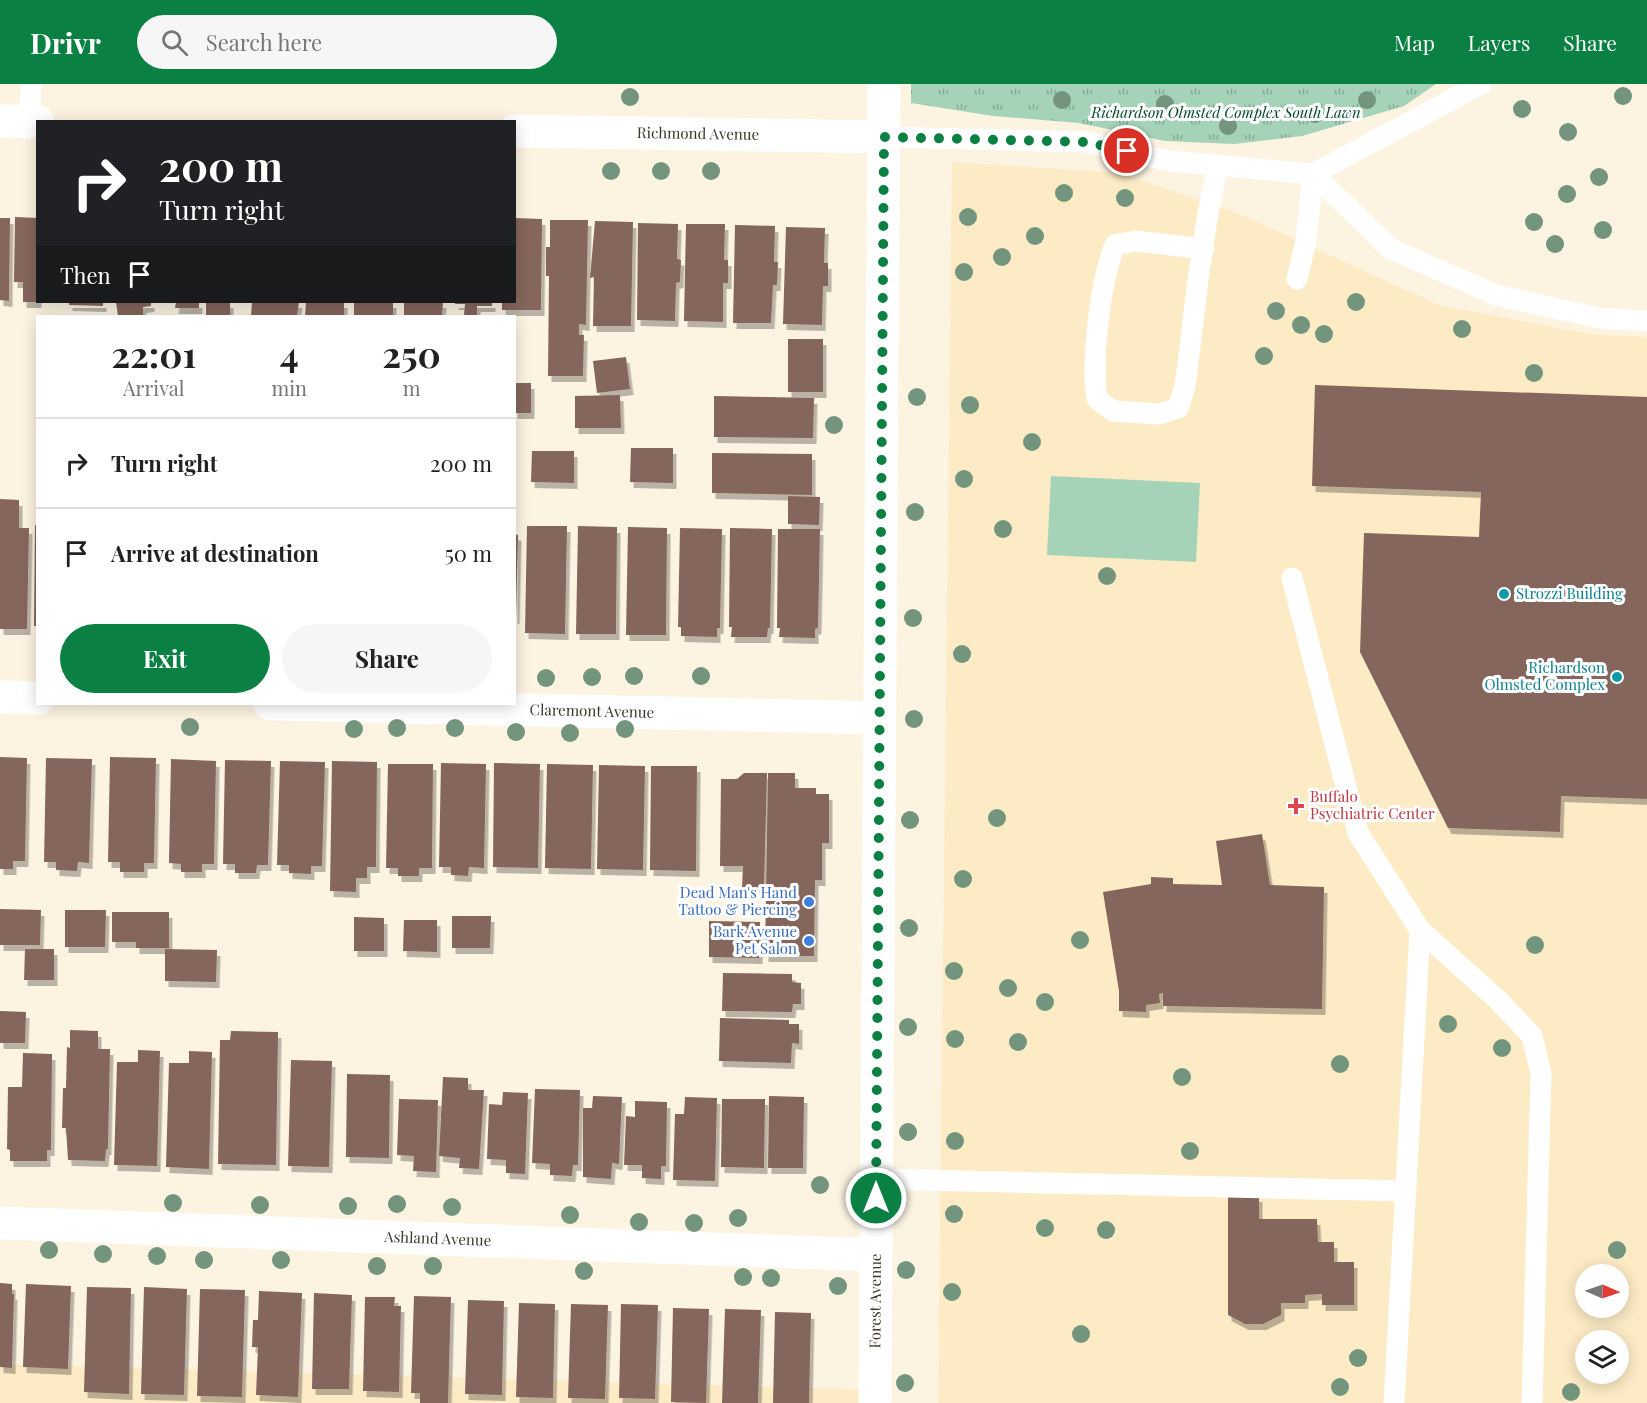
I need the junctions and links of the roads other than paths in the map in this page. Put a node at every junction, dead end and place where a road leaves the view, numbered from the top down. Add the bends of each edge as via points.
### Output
1 (31, 84) edge
2 (884, 84) edge
3 (1481, 84) edge
4 (22, 122) edge
5 (516, 131) edge
6 (884, 137) junction
7 (1218, 167) junction
8 (1313, 174) junction
9 (1204, 249) junction
10 (1298, 279) dead end
11 (1647, 321) edge
12 (1292, 578) dead end
13 (0, 697) edge
14 (36, 698) edge
15 (314, 705) edge
16 (879, 718) junction
17 (1420, 930) junction
18 (877, 1179) junction
19 (1406, 1191) junction
20 (0, 1223) edge
21 (876, 1255) junction
22 (875, 1403) edge
23 (1394, 1403) edge
24 (1532, 1403) edge

1 - 4 lane
2 - 6 street, Forest Avenue
3 - 8 lane
5 - 6 street, Richmond Avenue
6 - 7 lane via 1086,142 1169,161
6 - 16 street, Forest Avenue
7 - 8 lane
7 - 9 lane
8 - 10 lane
8 - 11 lane via 1391,249 1496,295 1599,318
9 - 9 lane via 1185,386 1178,408 1159,414 1113,411 1097,399 1094,377 1107,266 1116,245 1136,241
12 - 17 lane via 1358,833
13 - 14 street
15 - 16 street, Claremont Avenue
16 - 18 street, Forest Avenue
17 - 19 lane
17 - 24 lane via 1532,1036 1541,1073
18 - 19 lane
18 - 21 street, Forest Avenue
19 - 23 lane
20 - 21 street, Ashland Avenue
21 - 22 street, Forest Avenue

